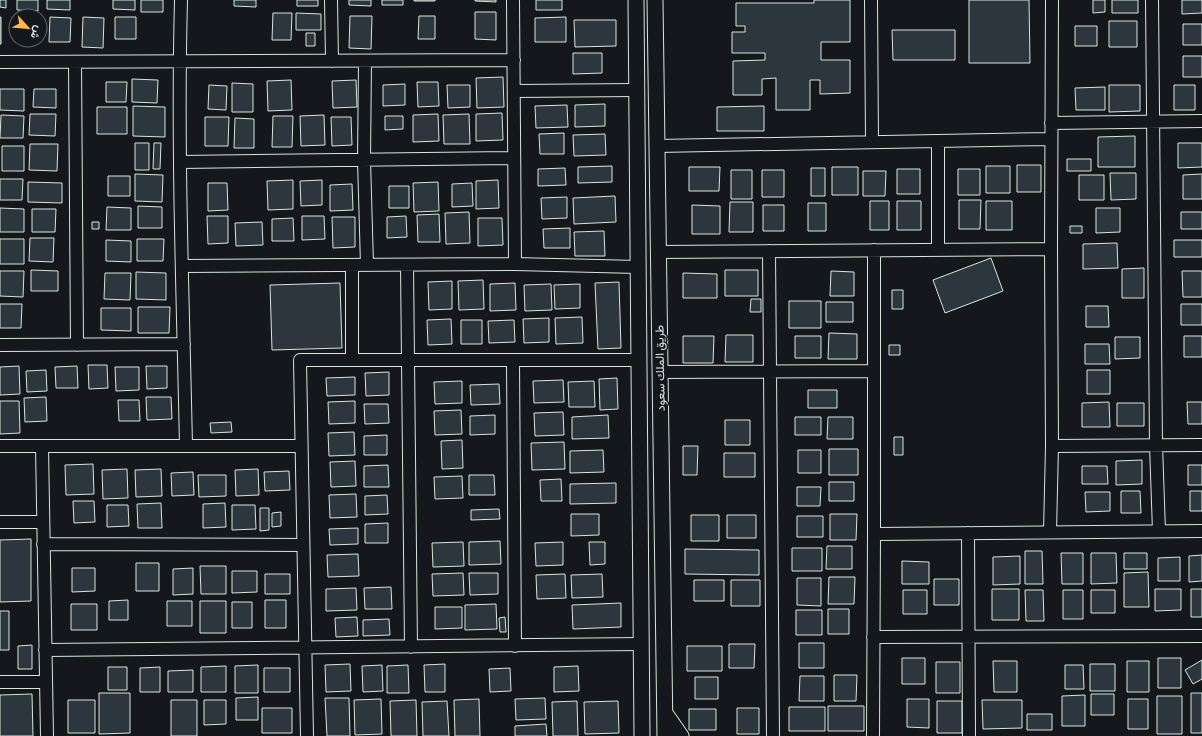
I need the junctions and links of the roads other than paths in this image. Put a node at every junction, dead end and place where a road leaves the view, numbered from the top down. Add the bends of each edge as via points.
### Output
1 (181, 0) edge
2 (331, 0) edge
3 (512, 0) edge
4 (636, 0) edge
5 (655, 0) edge
6 (871, 0) edge
7 (1052, 0) edge
8 (1152, 0) edge
9 (514, 60) junction
10 (332, 61) junction
11 (365, 61) junction
12 (0, 62) edge
13 (75, 62) junction
14 (180, 62) junction
15 (637, 90) junction
16 (514, 91) junction
17 (1153, 121) junction
18 (1202, 121) edge
19 (1051, 123) junction
20 (1051, 140) junction
21 (938, 141) junction
22 (872, 142) junction
23 (657, 146) junction
24 (514, 158) junction
25 (364, 160) junction
26 (181, 162) junction
27 (1051, 248) junction
28 (874, 250) junction
29 (938, 250) junction
30 (769, 251) junction
31 (658, 252) junction
32 (407, 264) junction
33 (515, 264) junction
34 (352, 265) junction
35 (367, 265) junction
36 (183, 266) junction
37 (638, 267) junction
38 (184, 344) junction
39 (0, 345) edge
40 (78, 345) junction
41 (352, 360) junction
42 (409, 360) junction
43 (513, 360) junction
44 (639, 360) junction
45 (770, 371) junction
46 (874, 371) junction
47 (660, 372) junction
48 (1156, 445) junction
49 (1202, 445) edge
50 (0, 446) edge
51 (42, 446) junction
52 (186, 446) junction
53 (301, 446) junction
54 (1052, 446) junction
55 (0, 522) edge
56 (42, 522) junction
57 (1159, 531) junction
58 (1202, 531) edge
59 (1050, 532) junction
60 (968, 533) junction
61 (874, 534) junction
62 (43, 544) junction
63 (303, 544) junction
64 (1202, 636) edge
65 (874, 637) junction
66 (968, 637) junction
67 (641, 644) junction
68 (515, 646) junction
69 (411, 647) junction
70 (305, 648) junction
71 (45, 650) junction
72 (0, 682) edge
73 (46, 682) junction
74 (665, 714) junction
75 (47, 736) edge
76 (307, 736) edge
77 (642, 736) edge
78 (665, 736) edge
79 (681, 736) edge
80 (773, 736) edge
81 (873, 736) edge
82 (969, 736) edge

1 - 14 street
2 - 10 street
3 - 9 street
4 - 15 main road, طريق الملك سعود
5 - 23 main road, طريق الملك سعود
6 - 22 street
7 - 19 street
8 - 17 street
9 - 11 street
9 - 16 street
10 - 11 street
10 - 14 street
11 - 25 street
12 - 13 street
13 - 14 street
13 - 40 street
14 - 26 street
15 - 16 street
15 - 37 main road, طريق الملك سعود
16 - 24 street
17 - 18 street
17 - 19 street
17 - 48 street
19 - 20 street
20 - 21 street
20 - 27 street
21 - 22 street
21 - 29 street
22 - 23 street
23 - 31 main road, طريق الملك سعود
24 - 25 street
24 - 33 street
25 - 26 street
25 - 35 street
26 - 36 street
27 - 29 street
27 - 54 street
28 - 29 street
28 - 30 street
28 - 46 street
30 - 31 street
30 - 45 street
31 - 47 main road, طريق الملك سعود
32 - 33 street
32 - 35 street
32 - 42 street
33 - 37 street
34 - 35 street
34 - 36 street
34 - 41 street
36 - 38 street
37 - 44 main road, طريق الملك سعود
38 - 40 street
38 - 52 street
39 - 40 street
41 - 42 street
41 - 53 street via 300,360
42 - 43 street
42 - 69 street
43 - 44 street
43 - 68 street
44 - 67 main road, طريق الملك سعود
45 - 46 street
45 - 47 street
45 - 80 street
46 - 61 street
47 - 74 main road, طريق الملك سعود
48 - 49 street
48 - 54 street
48 - 57 street
50 - 51 street
51 - 52 street
51 - 56 street
52 - 53 street
53 - 63 street
54 - 59 street
55 - 56 street
56 - 62 street
57 - 58 street
57 - 59 street
59 - 60 street
60 - 61 street
60 - 66 street
61 - 65 street
62 - 63 street
62 - 71 street
63 - 70 street
64 - 66 street
65 - 66 street
65 - 81 street
66 - 82 street
67 - 68 street
67 - 77 main road, طريق الملك سعود
68 - 69 street
69 - 70 street
70 - 71 street
70 - 76 street
71 - 73 street
72 - 73 street
73 - 75 street
74 - 78 main road, طريق الملك سعود
74 - 79 main road

